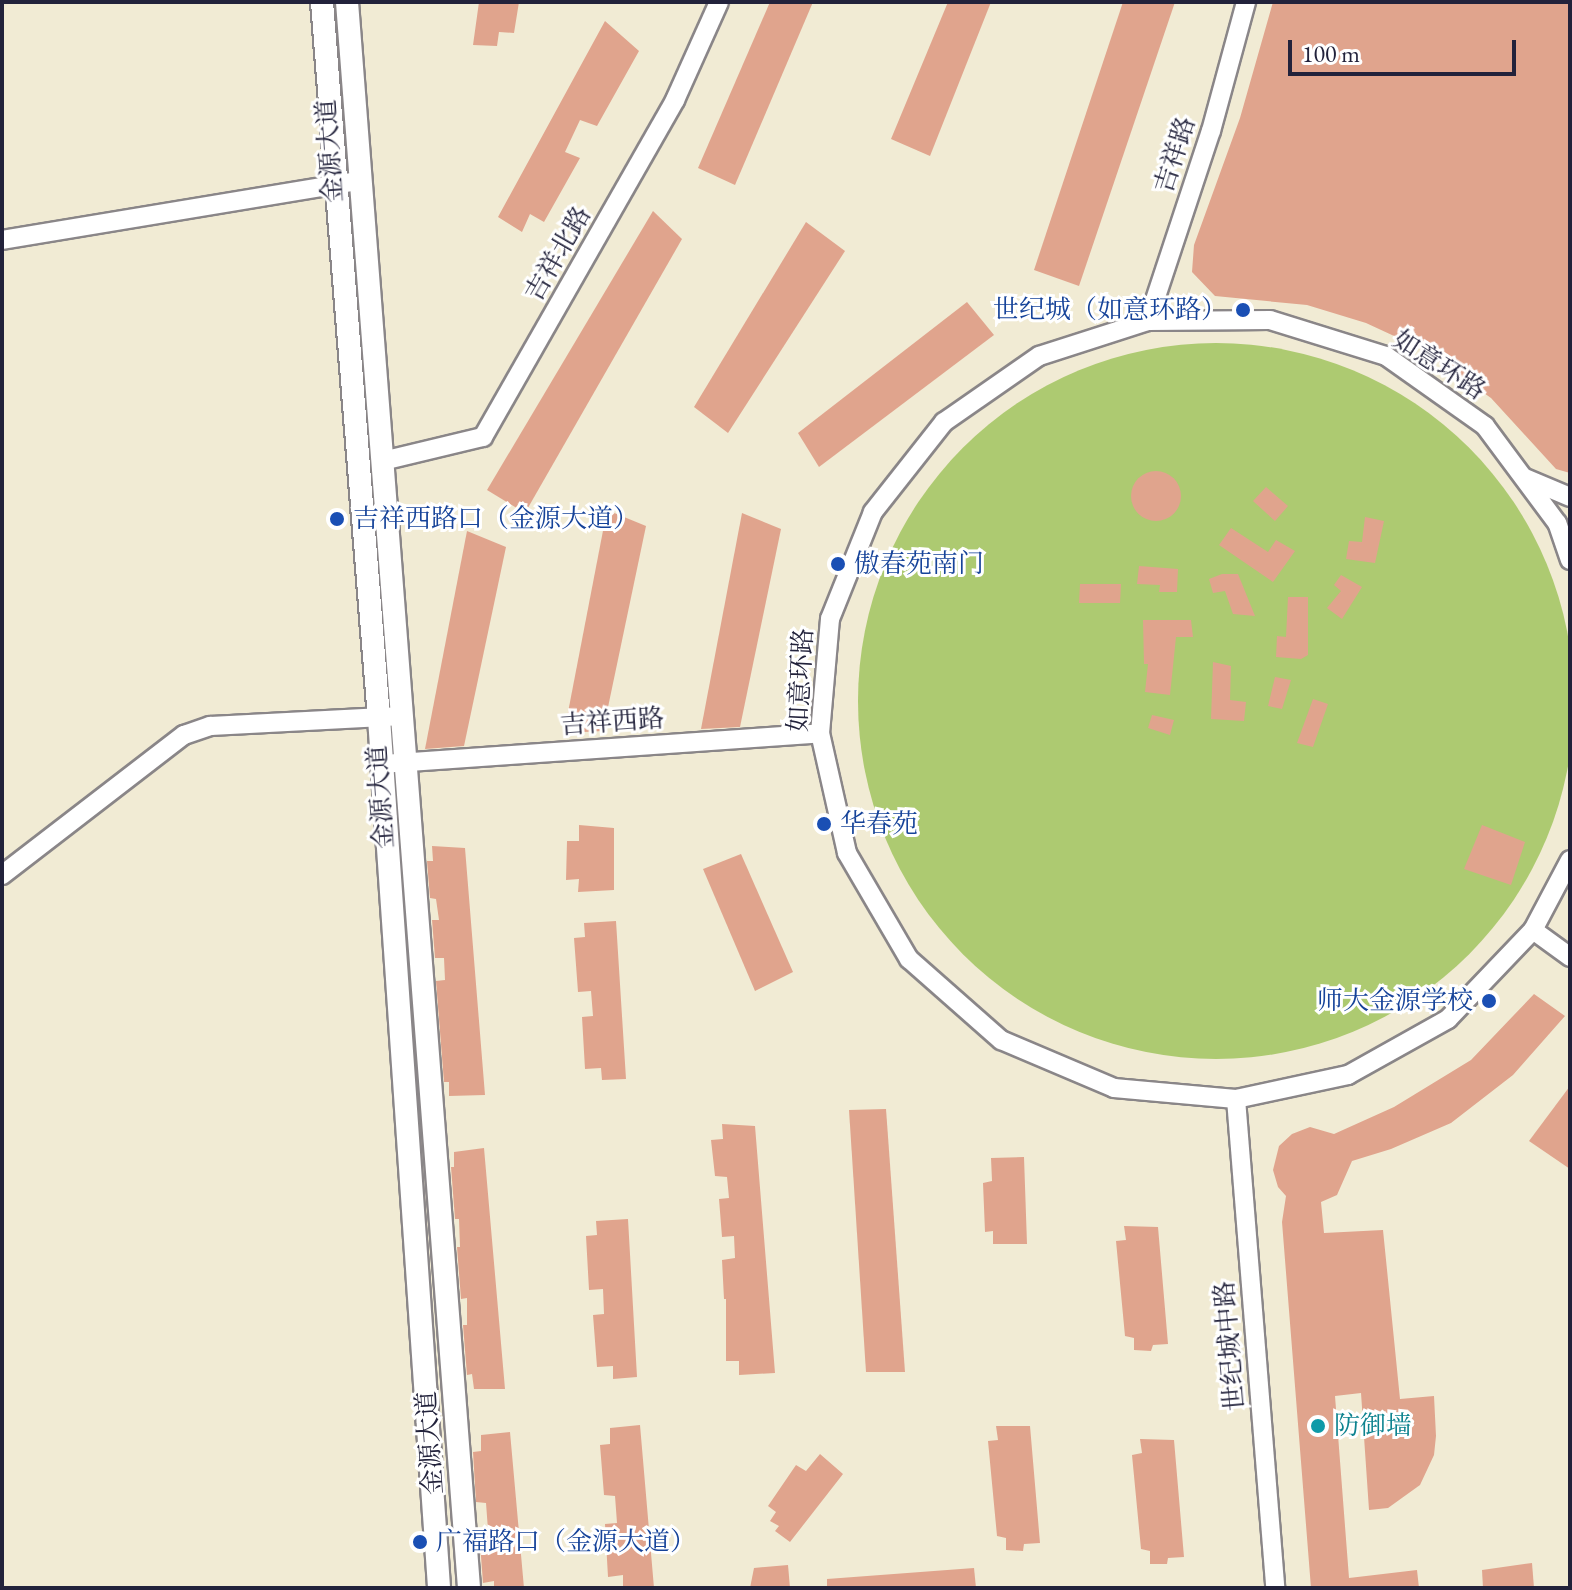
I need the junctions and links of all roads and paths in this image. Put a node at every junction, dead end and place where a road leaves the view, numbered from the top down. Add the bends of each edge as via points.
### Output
1 (322, 2) edge
2 (347, 2) edge
3 (719, 2) edge
4 (1246, 2) edge
5 (360, 181) junction
6 (336, 187) junction
7 (2, 240) edge
8 (1148, 321) junction
9 (383, 461) junction
10 (1523, 477) junction
11 (1570, 497) edge
12 (1570, 560) edge
13 (403, 716) junction
14 (379, 718) junction
15 (820, 733) junction
16 (407, 763) junction
17 (382, 764) junction
18 (1570, 860) edge
19 (2, 875) edge
20 (1533, 930) junction
21 (1570, 957) edge
22 (1236, 1099) junction
23 (439, 1588) edge
24 (469, 1588) edge
25 (1275, 1588) edge

1 - 6 street, 金源大道
2 - 5 street, 金源大道
3 - 9 street, 吉祥北路 via 675,100 483,437
4 - 8 street, 吉祥路 via 1211,131
5 - 6 street
5 - 9 street, 金源大道
6 - 7 street
6 - 14 street, 金源大道
8 - 10 street, 如意环路 via 1270,320 1386,356 1485,426
8 - 15 street, 如意环路 via 1039,356 944,422 873,512 830,619
9 - 13 street, 金源大道
10 - 11 street
10 - 12 street, 如意环路 via 1557,523
13 - 14 street
13 - 16 street, 金源大道
14 - 17 street, 金源大道
14 - 19 street via 210,726 184,735
15 - 16 street, 吉祥西路
15 - 22 street, 如意环路 via 847,853 909,959 1001,1040 1114,1088
16 - 17 street, 吉祥西路
16 - 24 street, 金源大道
17 - 23 street, 金源大道
18 - 20 street, 如意环路
20 - 21 street
20 - 22 street, 如意环路 via 1448,1019 1348,1075
22 - 25 street, 世纪城中路

